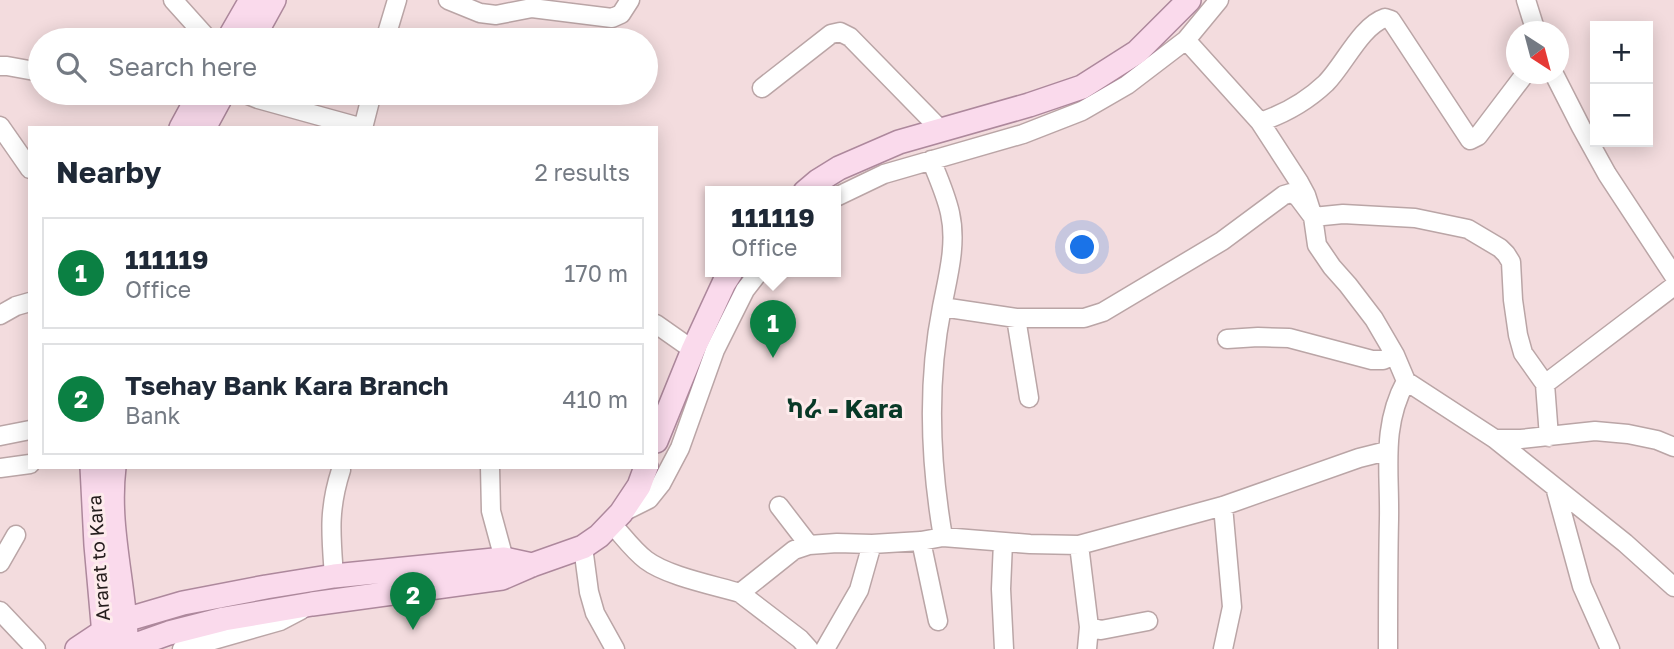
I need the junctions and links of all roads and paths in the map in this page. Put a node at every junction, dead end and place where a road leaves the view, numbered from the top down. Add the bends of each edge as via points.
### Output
1 (173, 0) edge
2 (251, 0) edge
3 (274, 0) edge
4 (397, 0) edge
5 (448, 0) edge
6 (630, 0) edge
7 (1189, 0) edge
8 (1220, 0) edge
9 (1526, 0) edge
10 (1533, 21) edge
11 (198, 28) edge
12 (244, 28) edge
13 (250, 28) edge
14 (389, 28) edge
15 (1186, 40) junction
16 (0, 66) edge
17 (28, 70) edge
18 (1517, 84) edge
19 (1559, 84) edge
20 (762, 88) dead end
21 (193, 105) edge
22 (217, 105) edge
23 (280, 105) edge
24 (369, 105) edge
25 (1259, 122) junction
26 (182, 126) edge
27 (206, 126) edge
28 (356, 126) edge
29 (364, 126) edge
30 (0, 127) edge
31 (942, 131) junction
32 (931, 160) junction
33 (28, 166) edge
34 (812, 186) edge
35 (841, 195) edge
36 (1314, 217) junction
37 (1674, 276) edge
38 (729, 277) edge
39 (756, 277) edge
40 (1674, 286) edge
41 (28, 303) edge
42 (942, 306) junction
43 (0, 315) edge
44 (1016, 318) junction
45 (658, 325) edge
46 (1227, 339) dead end
47 (693, 350) junction
48 (1395, 355) junction
49 (1406, 381) junction
50 (1545, 384) junction
51 (1029, 398) dead end
52 (28, 430) edge
53 (0, 436) edge
54 (658, 436) edge
55 (1549, 437) junction
56 (1495, 439) junction
57 (1674, 447) edge
58 (1387, 451) junction
59 (28, 464) edge
60 (0, 468) edge
61 (93, 469) edge
62 (114, 469) edge
63 (490, 469) edge
64 (645, 469) edge
65 (341, 470) dead end
66 (1555, 487) junction
67 (779, 506) dead end
68 (1223, 506) junction
69 (616, 519) junction
70 (16, 535) dead end
71 (943, 537) junction
72 (922, 541) junction
73 (1003, 542) junction
74 (872, 544) junction
75 (809, 545) junction
76 (1079, 545) junction
77 (583, 547) junction
78 (0, 563) edge
79 (503, 568) junction
80 (334, 576) junction
81 (1674, 587) edge
82 (740, 593) junction
83 (312, 604) junction
84 (0, 611) edge
85 (125, 620) junction
86 (938, 621) dead end
87 (1149, 621) dead end
88 (1089, 627) junction
89 (115, 644) edge
90 (36, 649) edge
91 (77, 649) edge
92 (182, 649) edge
93 (615, 649) edge
94 (809, 649) edge
95 (825, 649) edge
96 (1004, 649) edge
97 (1087, 649) edge
98 (1223, 649) edge
99 (1388, 649) edge
100 (1610, 649) edge

1 - 11 street
2 - 12 main road
3 - 13 main road
4 - 14 street
5 - 6 street via 496,15 533,8 612,18 621,14
7 - 31 main road via 1137,52 1082,87
8 - 15 street
9 - 10 street
15 - 25 street
15 - 32 street via 1127,85 1082,111 1023,134
16 - 17 street
18 - 25 street via 1478,136 1470,140 1391,20 1385,18 1367,29 1325,83 1291,109
19 - 37 street via 1607,174
20 - 31 street via 831,33 840,32
21 - 26 main road
22 - 27 main road
23 - 28 street
24 - 29 street
25 - 36 street via 1302,189
30 - 33 street
31 - 34 main road via 875,152
32 - 35 street via 884,174
32 - 42 street via 952,232
36 - 44 street via 1298,197 1284,195 1222,242 1103,313 1084,318
36 - 48 street via 1317,244 1374,319
36 - 50 street via 1415,218 1468,229 1500,248 1511,262 1523,353
38 - 47 main road
39 - 69 street via 715,350 680,448 661,484 649,499
40 - 50 street
41 - 43 street
42 - 44 street
42 - 71 street via 932,417
44 - 51 street
45 - 47 street
46 - 48 street via 1289,338 1372,360
47 - 54 main road
48 - 49 street
49 - 56 street
49 - 58 street via 1393,412
50 - 55 street
52 - 53 street
55 - 56 street
55 - 57 street via 1595,431 1628,434
56 - 66 street
58 - 68 street
58 - 99 street
59 - 60 street
61 - 89 main road, Ararat to Kara via 96,545
62 - 85 main road, Ararat to Kara via 113,526
63 - 79 street via 491,511
64 - 69 main road
65 - 80 street via 331,506
66 - 81 street
66 - 100 street via 1582,586
67 - 75 street
68 - 76 street
68 - 98 street via 1232,607
69 - 77 main road
69 - 82 street via 654,565
70 - 78 street
71 - 72 street
71 - 73 street
72 - 74 street
72 - 86 street
73 - 76 street
73 - 96 street
74 - 75 street
74 - 95 street via 859,590
75 - 82 street via 794,550
76 - 88 street
77 - 79 main road via 532,565
77 - 93 street via 594,612
79 - 80 main road
79 - 83 main road
80 - 85 main road via 183,603
82 - 94 street
83 - 89 main road
83 - 92 street via 280,621
84 - 90 street
85 - 89 main road, Ararat to Kara
87 - 88 street via 1101,630
88 - 97 street
89 - 91 main road

